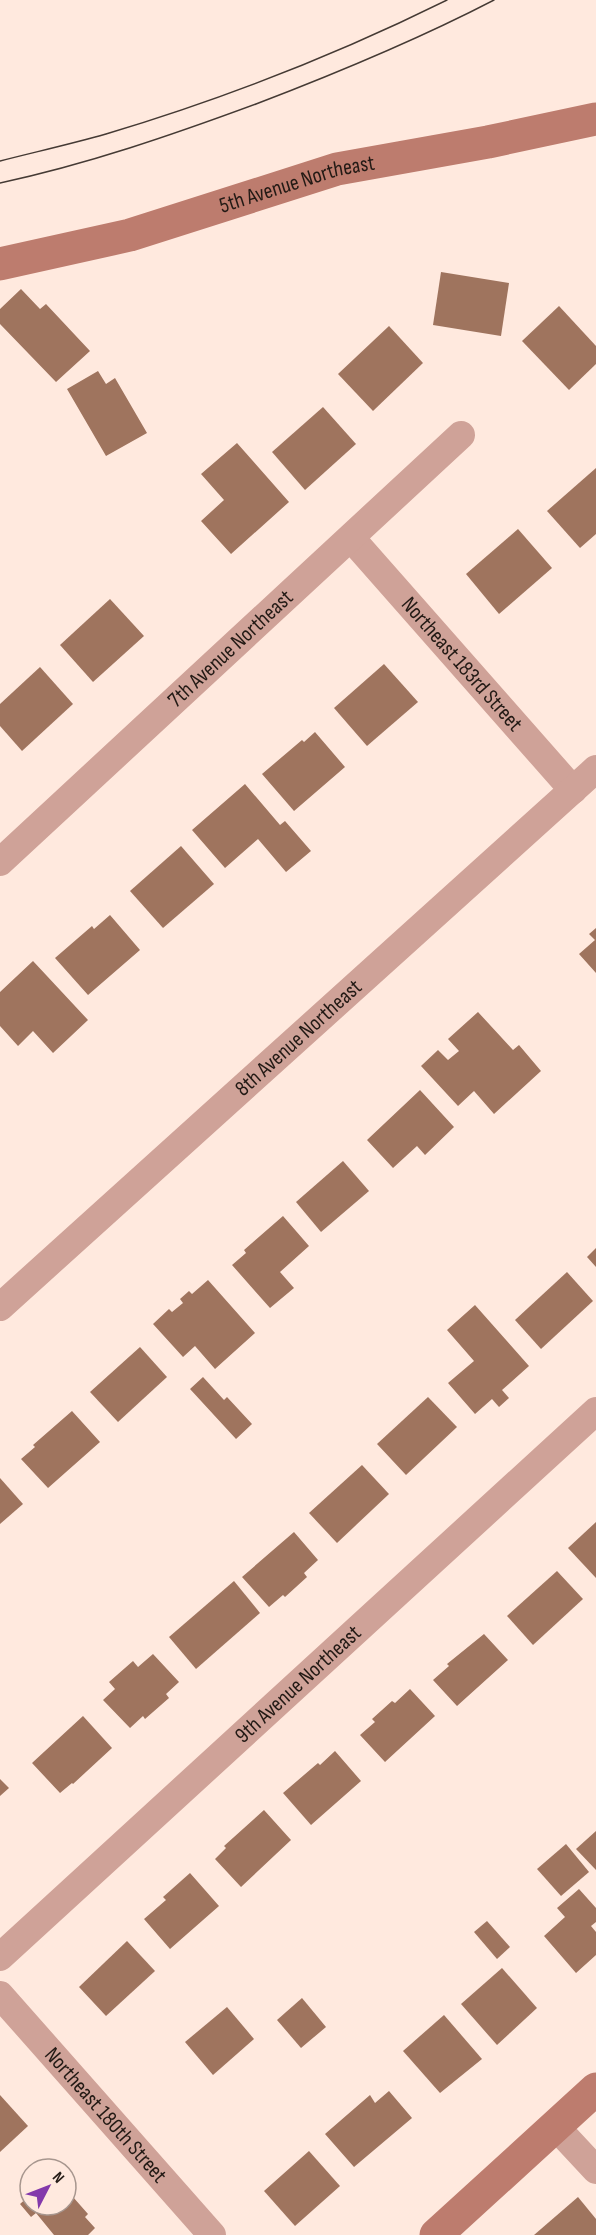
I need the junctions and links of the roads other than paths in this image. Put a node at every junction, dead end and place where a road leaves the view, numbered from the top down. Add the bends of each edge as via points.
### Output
1 (596, 119) edge
2 (0, 264) edge
3 (461, 435) dead end
4 (351, 538) junction
5 (596, 769) edge
6 (573, 790) junction
7 (0, 862) edge
8 (0, 1307) edge
9 (596, 1411) edge
10 (0, 1957) edge
11 (0, 1995) edge
12 (596, 2089) edge
13 (555, 2126) junction
14 (596, 2170) edge
15 (212, 2235) edge
16 (436, 2235) edge

1 - 2 street, 5th Avenue Northeast via 337,169 130,236
3 - 4 street, 7th Avenue Northeast
4 - 6 street, Northeast 183rd Street
4 - 7 street, 7th Avenue Northeast
5 - 6 street, 8th Avenue Northeast
6 - 8 street, 8th Avenue Northeast
9 - 10 street, 9th Avenue Northeast
11 - 15 street, Northeast 180th Street
12 - 13 street
13 - 14 street
13 - 16 street

